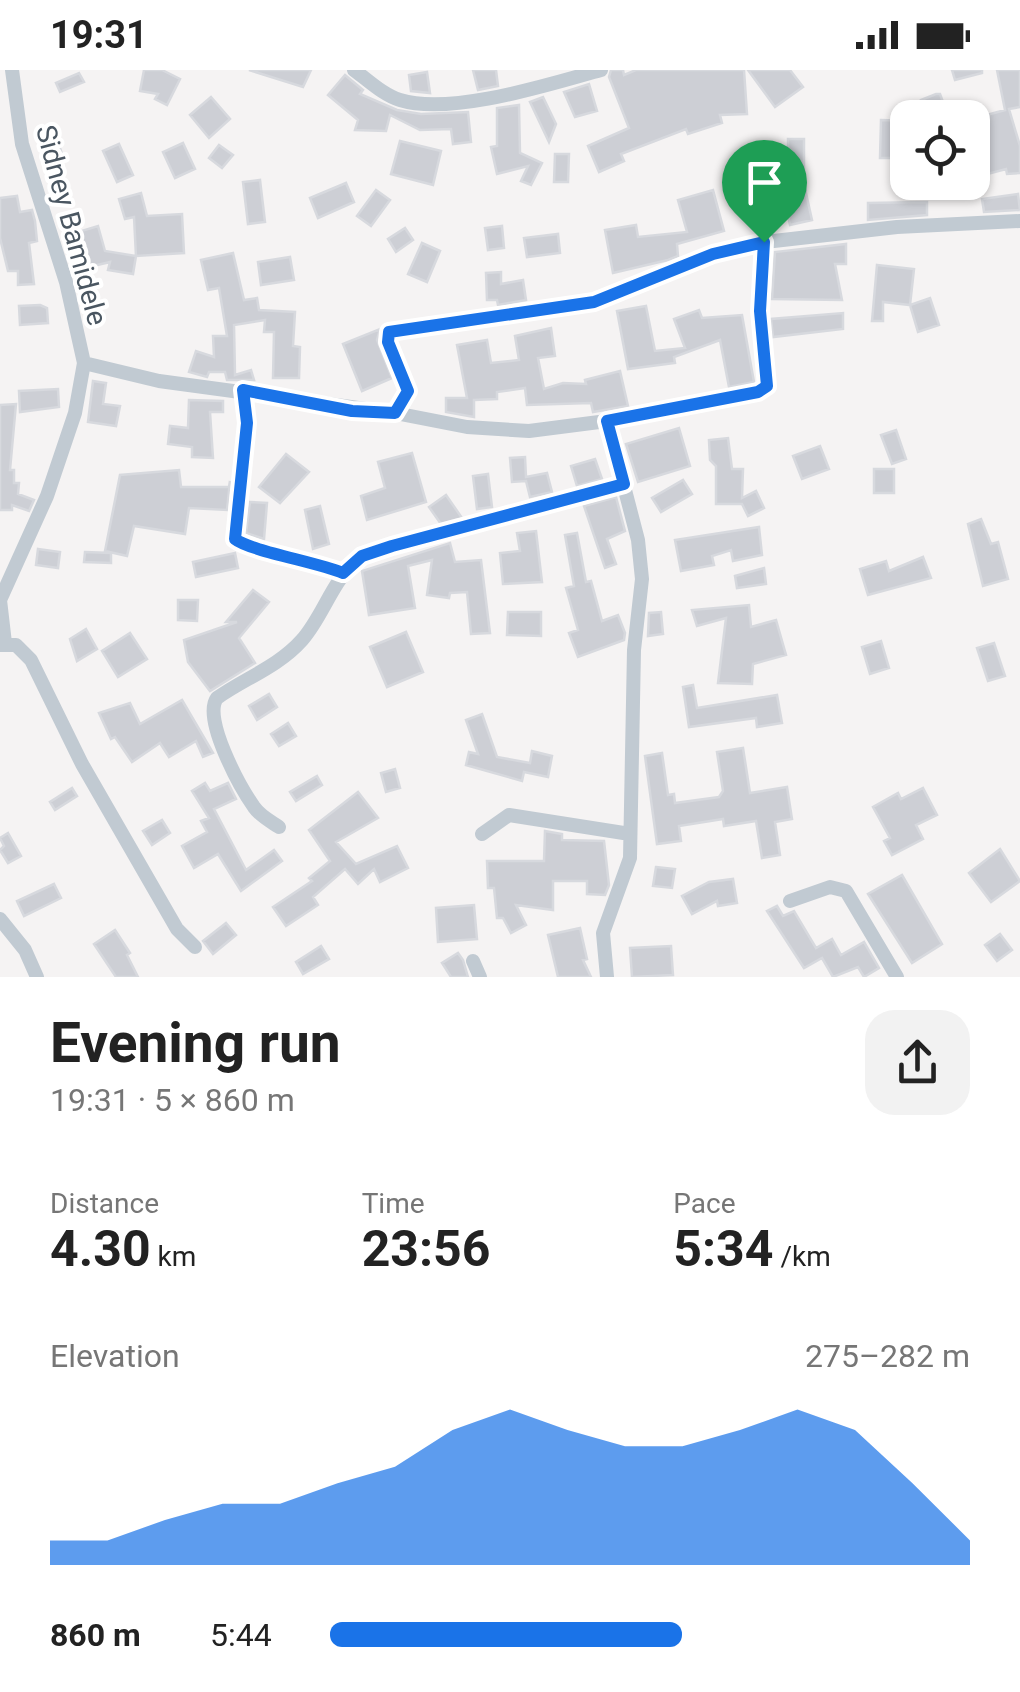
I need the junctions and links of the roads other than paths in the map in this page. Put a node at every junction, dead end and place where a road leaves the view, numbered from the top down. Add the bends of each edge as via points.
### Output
1 (12, 70) edge
2 (354, 70) edge
3 (601, 70) edge
4 (1020, 221) edge
5 (764, 242) junction
6 (84, 362) junction
7 (243, 390) junction
8 (395, 413) junction
9 (607, 421) junction
10 (624, 484) junction
11 (343, 573) junction
12 (2, 644) edge
13 (279, 827) dead end
14 (482, 834) dead end
15 (630, 834) junction
16 (790, 901) dead end
17 (0, 919) edge
18 (194, 948) dead end
19 (473, 961) dead end
20 (890, 975) edge
21 (37, 977) edge
22 (480, 977) edge
23 (607, 977) edge

1 - 6 street, Sidney Bamidele via 22,144
2 - 3 street via 388,95 418,103 512,94
4 - 5 street via 897,226
5 - 8 street via 713,254 594,302 389,332 408,391
5 - 9 street, Sidney Bamidele via 760,311 767,386
6 - 7 street, Sidney Bamidele via 159,381
6 - 12 street via 47,496 0,600
7 - 8 street, Sidney Bamidele
7 - 11 street via 247,423 235,539
8 - 9 street, Sidney Bamidele via 529,431
9 - 10 street
10 - 11 street via 392,546 362,556
10 - 15 street via 642,579
11 - 13 street via 298,644 274,666 216,698 211,708 255,810
12 - 18 street via 16,645 31,660 82,764
14 - 15 street via 509,815
15 - 23 street via 630,858 603,933
16 - 20 street via 830,887 846,891
17 - 21 street
19 - 22 street

